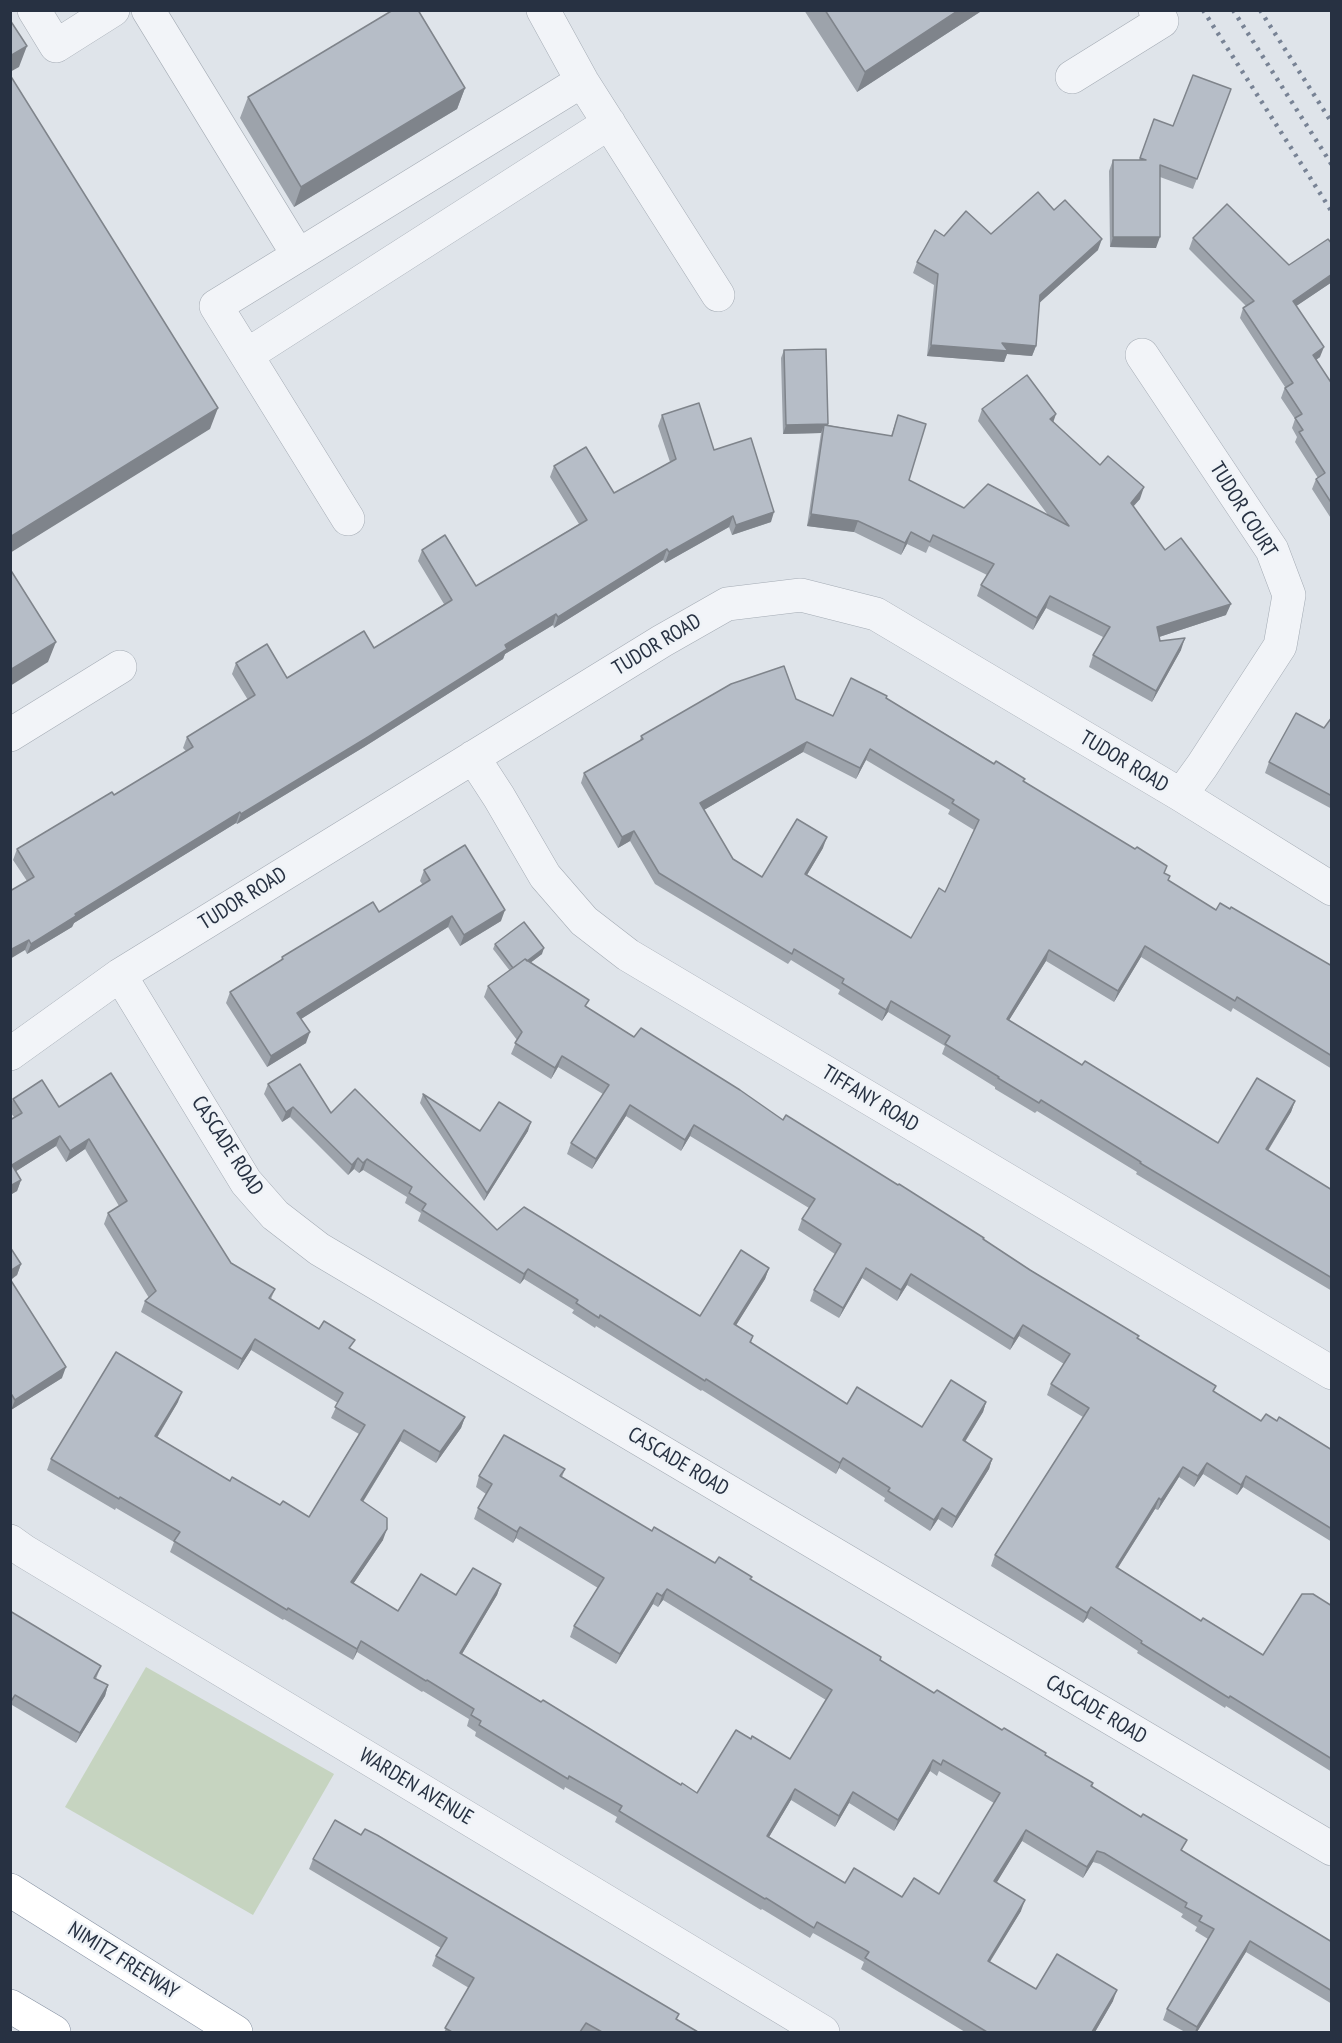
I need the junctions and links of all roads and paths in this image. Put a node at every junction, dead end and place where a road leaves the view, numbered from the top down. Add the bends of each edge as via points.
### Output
1 (34, 10) edge
2 (113, 10) edge
3 (148, 10) edge
4 (543, 10) edge
5 (1155, 10) edge
6 (1072, 77) dead end
7 (582, 81) junction
8 (609, 123) junction
9 (298, 255) junction
10 (718, 295) dead end
11 (247, 355) junction
12 (1142, 355) dead end
13 (348, 519) dead end
14 (120, 667) dead end
15 (10, 735) edge
16 (473, 757) junction
17 (1180, 795) junction
18 (1332, 889) edge
19 (120, 975) junction
20 (10, 1054) edge
21 (1332, 1373) edge
22 (10, 1541) edge
23 (1332, 1849) edge
24 (10, 1890) edge
25 (10, 2006) edge
26 (54, 2032) edge
27 (236, 2032) edge
28 (823, 2032) edge

1 - 2 street via 56,46
3 - 9 street
4 - 7 street
5 - 6 street via 1162,21
7 - 8 street
7 - 9 street
8 - 10 street
8 - 11 street
9 - 11 street via 216,306
11 - 13 street
12 - 17 street, TUDOR COURT via 1272,550 1289,595 1280,646
14 - 15 street
16 - 17 street, TUDOR ROAD via 727,604 801,595 876,614
16 - 19 street, TUDOR ROAD
16 - 21 street, TIFFANY ROAD via 545,876 584,921 628,955
17 - 18 street, TUDOR ROAD
19 - 20 street, TUDOR ROAD
19 - 23 street, CASCADE ROAD via 246,1182 274,1215 319,1249
22 - 28 street, WARDEN AVENUE
24 - 27 highway, NIMITZ FREEWAY
25 - 26 highway

